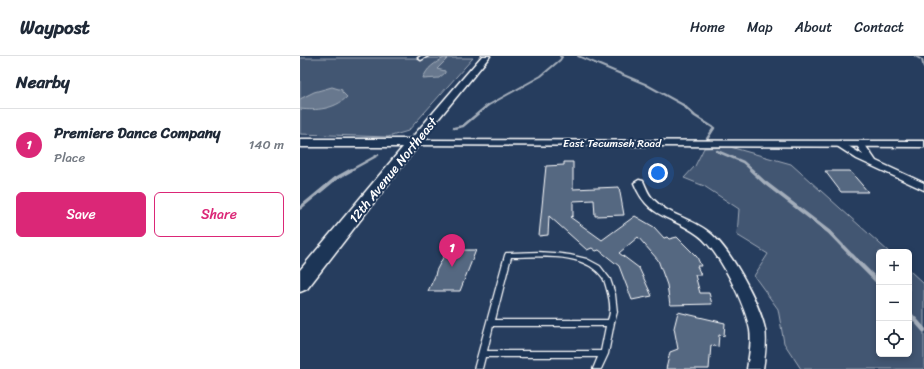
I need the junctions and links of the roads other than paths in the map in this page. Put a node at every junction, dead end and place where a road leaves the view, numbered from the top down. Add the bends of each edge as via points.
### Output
1 (486, 56) edge
2 (300, 143) edge
3 (413, 143) junction
4 (840, 144) junction
5 (860, 144) junction
6 (924, 144) edge
7 (872, 162) junction
8 (639, 183) dead end
9 (924, 187) edge
10 (300, 284) edge
11 (610, 323) junction
12 (490, 324) junction
13 (482, 354) junction
14 (604, 354) junction
15 (478, 369) edge
16 (597, 369) edge
17 (755, 369) edge

1 - 3 main road, 12th Avenue Northeast
2 - 3 main road, East Tecumseh Road
3 - 4 street, East Tecumseh Road
3 - 10 main road, 12th Avenue Northeast
4 - 5 street, East Tecumseh Road
4 - 7 street
5 - 6 street, East Tecumseh Road
5 - 7 street
7 - 9 street
8 - 17 street via 646,200 653,206 703,232 713,240 722,253 752,313 759,346
11 - 12 lane
11 - 12 lane via 615,313 612,289 605,273 588,261 564,255 508,255
11 - 14 lane
12 - 13 lane
13 - 14 lane
13 - 15 lane
14 - 16 lane

